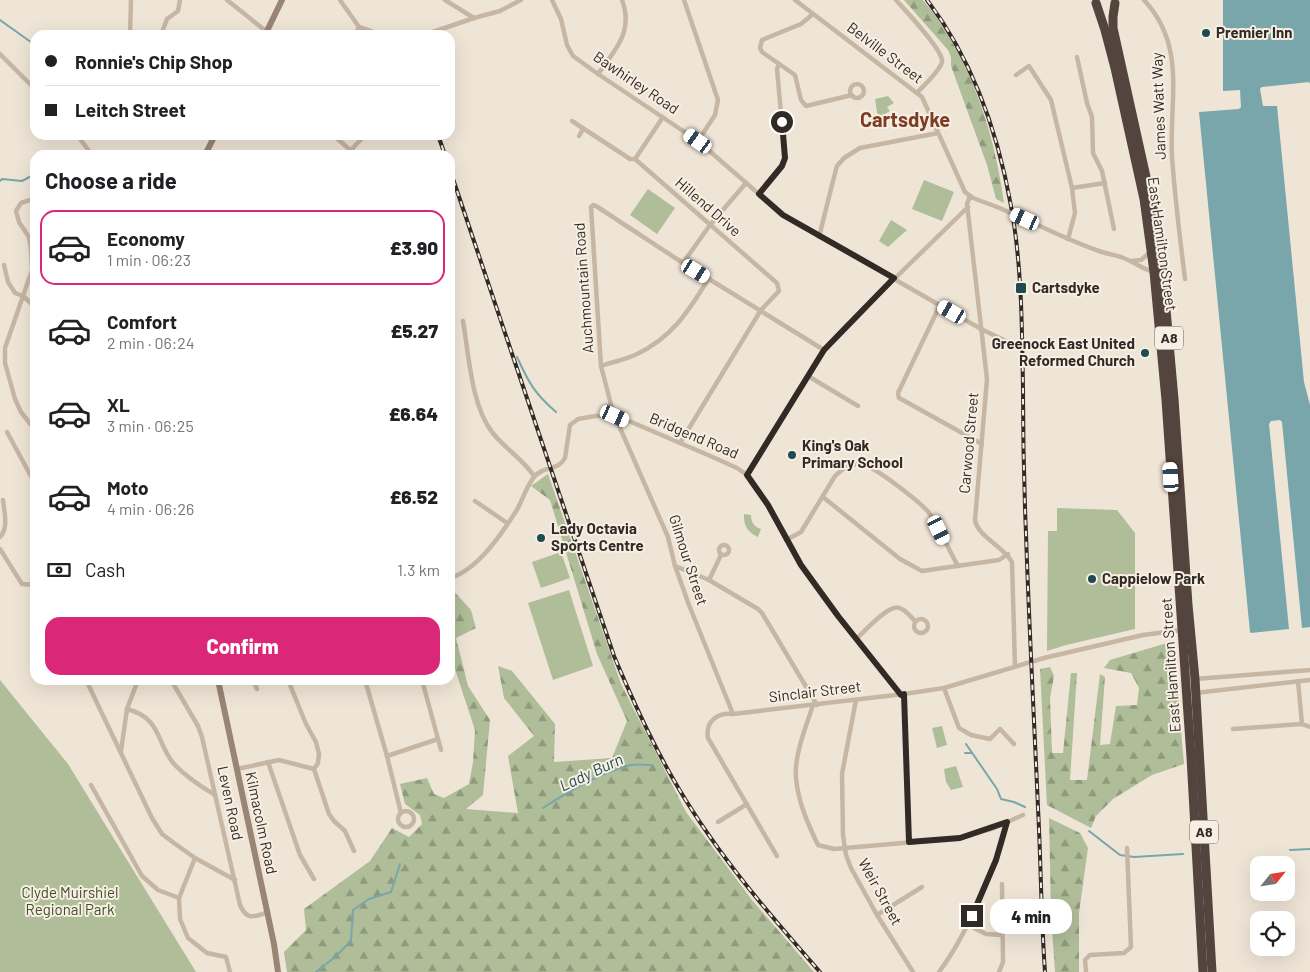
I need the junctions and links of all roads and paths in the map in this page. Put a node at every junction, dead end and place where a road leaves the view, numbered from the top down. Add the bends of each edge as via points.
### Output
1 (131, 0) edge
2 (180, 0) edge
3 (227, 0) edge
4 (282, 0) edge
5 (340, 0) edge
6 (445, 0) edge
7 (521, 0) edge
8 (552, 0) edge
9 (622, 0) edge
10 (684, 0) edge
11 (795, 0) edge
12 (896, 0) edge
13 (1144, 0) edge
14 (1117, 1) edge
15 (1094, 2) edge
16 (813, 14) junction
17 (474, 18) junction
18 (359, 26) junction
19 (130, 30) edge
20 (163, 30) edge
21 (262, 30) edge
22 (267, 30) edge
23 (357, 30) edge
24 (369, 30) edge
25 (439, 30) edge
26 (0, 54) edge
27 (1077, 57) dead end
28 (780, 64) junction
29 (598, 74) junction
30 (1016, 75) dead end
31 (30, 84) edge
32 (918, 93) junction
33 (852, 95) dead end
34 (663, 117) junction
35 (572, 121) dead end
36 (584, 129) junction
37 (938, 133) junction
38 (579, 136) dead end
39 (339, 140) edge
40 (361, 140) edge
41 (698, 141) junction
42 (351, 150) joint
43 (635, 159) junction
44 (746, 183) junction
45 (1105, 183) junction
46 (1072, 188) junction
47 (759, 194) junction
48 (968, 195) junction
49 (30, 200) edge
50 (968, 207) junction
51 (710, 225) junction
52 (1114, 229) dead end
53 (819, 237) junction
54 (1068, 239) junction
55 (30, 246) edge
56 (1152, 250) junction
57 (1131, 261) junction
58 (684, 263) junction
59 (4, 265) dead end
60 (1158, 272) junction
61 (30, 276) edge
62 (709, 278) junction
63 (894, 278) junction
64 (1184, 279) dead end
65 (23, 296) junction
66 (30, 302) edge
67 (940, 305) junction
68 (761, 310) junction
69 (463, 321) dead end
70 (981, 329) junction
71 (1010, 344) dead end
72 (0, 346) edge
73 (824, 350) junction
74 (5, 353) junction
75 (601, 366) junction
76 (808, 376) junction
77 (858, 406) dead end
78 (615, 416) junction
79 (30, 424) edge
80 (8, 432) dead end
81 (680, 443) junction
82 (982, 444) junction
83 (30, 474) edge
84 (747, 475) junction
85 (534, 476) junction
86 (823, 496) junction
87 (3, 500) dead end
88 (475, 501) dead end
89 (507, 523) junction
90 (0, 536) edge
91 (786, 540) junction
92 (0, 549) edge
93 (1008, 554) junction
94 (721, 555) dead end
95 (675, 566) junction
96 (958, 566) junction
97 (455, 575) edge
98 (709, 580) junction
99 (30, 585) edge
100 (915, 621) dead end
101 (1186, 630) junction
102 (857, 638) junction
103 (1015, 667) junction
104 (1310, 670) edge
105 (1191, 679) junction
106 (1310, 680) edge
107 (1298, 681) junction
108 (88, 685) edge
109 (136, 685) edge
110 (174, 685) edge
111 (219, 685) edge
112 (255, 685) edge
113 (290, 685) edge
114 (366, 685) edge
115 (423, 685) edge
116 (944, 688) junction
117 (257, 689) dead end
118 (1190, 694) junction
119 (903, 695) junction
120 (856, 700) junction
121 (815, 705) junction
122 (127, 709) junction
123 (733, 714) junction
124 (1302, 724) junction
125 (1310, 727) edge
126 (1233, 729) dead end
127 (438, 739) junction
128 (1014, 744) dead end
129 (441, 750) dead end
130 (120, 752) junction
131 (387, 756) junction
132 (268, 762) junction
133 (237, 769) junction
134 (314, 769) junction
135 (91, 785) dead end
136 (215, 795) junction
137 (747, 804) junction
138 (401, 813) dead end
139 (1023, 815) dead end
140 (718, 822) dead end
141 (1007, 822) junction
142 (909, 842) junction
143 (845, 847) junction
144 (1127, 848) dead end
145 (354, 851) dead end
146 (777, 856) dead end
147 (195, 858) junction
148 (314, 879) dead end
149 (235, 880) junction
150 (1002, 884) dead end
151 (922, 887) dead end
152 (1010, 895) dead end
153 (1003, 896) junction
154 (179, 898) junction
155 (268, 912) junction
156 (878, 915) junction
157 (968, 925) junction
158 (1002, 936) junction
159 (1207, 954) junction
160 (230, 972) edge
161 (278, 972) edge
162 (913, 972) edge
163 (939, 972) edge
164 (999, 972) edge
165 (1086, 972) edge
166 (1203, 972) edge
167 (1212, 972) edge

1 - 19 street
2 - 20 street via 178,11 167,19
3 - 21 street
4 - 22 main road
5 - 18 street
6 - 17 street
7 - 17 street via 500,11
8 - 29 street, Bawhirley Road via 573,56
9 - 29 street via 625,30
10 - 41 street via 718,100 715,116
11 - 16 street, Belville Street
12 - 32 street via 942,57 940,66
13 - 64 street, James Watt Way via 1163,26 1172,56 1172,157
14 - 15 highway, A8 via 1105,6
14 - 60 highway, East Hamilton Street / A8 via 1113,28 1154,213
15 - 56 highway, East Hamilton Street / A8 via 1117,78
16 - 28 street via 801,24 762,40 762,52
16 - 32 street, Belville Street
17 - 25 street
18 - 23 street
18 - 24 street
26 - 31 street
27 - 45 street via 1092,117 1093,153
28 - 33 street via 795,74 801,100 806,106
28 - 47 street via 776,69 785,158
29 - 34 street, Bawhirley Road
30 - 46 street via 1029,66 1048,95
32 - 37 street, Belville Street
34 - 41 street, Bawhirley Road
34 - 43 street
35 - 36 street, Hillend Drive
36 - 38 street
36 - 43 street, Hillend Drive via 630,159
37 - 48 street, Belville Street
37 - 53 street via 860,148 844,158 832,181
39 - 42 street
40 - 42 street
41 - 44 street, Bawhirley Road
43 - 51 street, Hillend Drive
44 - 47 street, Bawhirley Road
44 - 51 street
45 - 46 street
45 - 52 street
46 - 54 street via 1075,213
47 - 53 street, Bawhirley Road via 783,215
48 - 50 street
48 - 54 street, bridge
49 - 55 street via 20,203 16,211
50 - 63 street
50 - 70 street, Carwood Street
51 - 58 street
51 - 68 street, Hillend Drive via 777,283 779,291
53 - 63 street, Bawhirley Road
54 - 57 street
56 - 57 street via 1145,258
56 - 60 highway, East Hamilton Street / A8
57 - 60 street via 1144,269
58 - 62 street
58 - 75 street, Auchmountain Road via 596,206 591,207
59 - 65 street via 15,294
60 - 101 highway, East Hamilton Street / A8
61 - 65 street
62 - 68 street
62 - 75 street via 686,315 660,341 632,356
63 - 67 street, Bawhirley Road
63 - 73 street
65 - 66 street
65 - 74 street
67 - 70 street, Bawhirley Road
67 - 82 street via 898,396
68 - 73 street
68 - 81 street
69 - 85 street via 480,410 491,431
70 - 71 street, Bawhirley Road
70 - 82 street, Carwood Street via 987,386
72 - 74 street
73 - 76 street
74 - 79 street via 15,399
75 - 78 street, Auchmountain Road
76 - 77 street
76 - 84 street
78 - 81 street, Bridgend Road
78 - 85 street, Bridgend Road via 578,419 570,425 563,462
78 - 95 street, Gilmour Street via 662,520
80 - 83 street
81 - 84 street, Bridgend Road
82 - 93 street, Carwood Street via 976,524
84 - 91 street via 768,505
85 - 89 street
86 - 91 street via 801,532
86 - 96 street via 900,559 922,571
86 - 96 street via 841,470 862,464 873,469 924,506
87 - 90 street via 6,527
88 - 89 street
89 - 97 street via 473,566
91 - 102 street via 801,565
92 - 99 street via 22,584
93 - 96 street via 999,560
93 - 103 street via 1012,564
94 - 98 street
95 - 98 street
95 - 123 street, Gilmour Street
98 - 121 street via 758,609
100 - 102 street via 895,607
101 - 103 street, Sinclair Street via 1143,635
101 - 105 highway, East Hamilton Street / A8
102 - 119 street
103 - 116 street, Sinclair Street
104 - 105 street
105 - 118 highway, East Hamilton Street / A8
106 - 107 street
107 - 118 street
107 - 124 street
108 - 130 street
109 - 122 street
110 - 136 street, Leven Road via 198,726 206,748
111 - 133 main road, Kilmacolm Road
112 - 117 street
113 - 134 street via 316,742 319,754
114 - 131 street
115 - 127 street
116 - 119 street, Sinclair Street
116 - 128 street via 959,728 971,735 990,739 1000,730
118 - 159 highway, East Hamilton Street / A8
119 - 120 street, Sinclair Street
119 - 142 street
120 - 121 street, Sinclair Street
120 - 143 street, Weir Street via 842,774
121 - 123 street, Sinclair Street
121 - 143 street via 800,747 796,777 804,814 818,845 834,849
122 - 130 street
122 - 136 street via 138,712 153,724 173,762 191,780
123 - 137 street, Sinclair Street via 724,713 715,718 707,732
124 - 125 street
124 - 126 street
127 - 129 street
127 - 131 street
130 - 147 street via 162,834
131 - 138 street
132 - 133 street
132 - 134 street via 283,760
132 - 148 street via 300,855
133 - 155 main road, Kilmacolm Road
134 - 145 street via 329,814 345,830
135 - 154 street via 142,876 158,890
136 - 149 street, Leven Road
137 - 140 street
137 - 146 street, Sinclair Street
139 - 141 street
141 - 142 street via 960,838
141 - 157 street via 996,860
142 - 143 street
143 - 156 street, Weir Street via 851,868
144 - 165 street via 1131,947 1124,953 1090,955 1085,960
147 - 149 street
147 - 154 street
149 - 155 street, Leven Road via 243,913 253,917
150 - 153 street
151 - 156 street
152 - 153 street
153 - 158 street
154 - 160 street via 180,919 188,938 207,953 226,957
155 - 161 main road, Kilmacolm Road
156 - 162 street, Weir Street
157 - 158 street via 986,934
157 - 163 street
158 - 164 street via 1003,962
159 - 166 highway, East Hamilton Street / A8
159 - 167 highway, East Hamilton Street / A8

